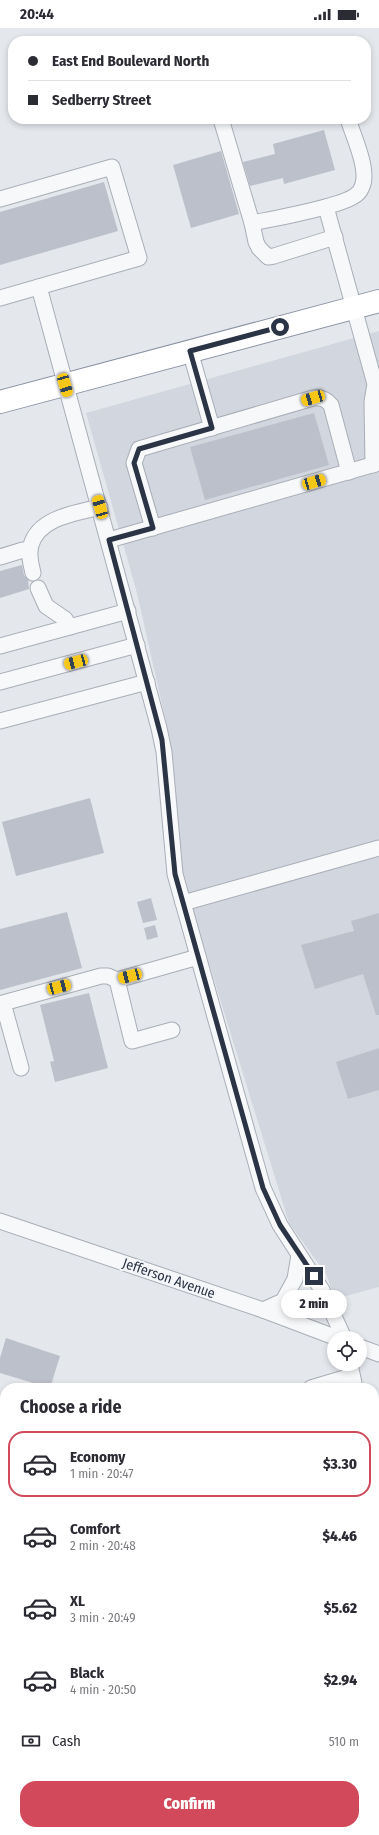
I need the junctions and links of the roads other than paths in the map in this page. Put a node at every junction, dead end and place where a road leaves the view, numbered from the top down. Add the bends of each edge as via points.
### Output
1 (222, 124) edge
2 (350, 124) edge
3 (0, 199) edge
4 (326, 207) junction
5 (252, 223) junction
6 (335, 237) junction
7 (39, 287) junction
8 (0, 298) edge
9 (379, 300) edge
10 (355, 307) junction
11 (190, 351) junction
12 (65, 385) junction
13 (377, 386) edge
14 (0, 402) edge
15 (212, 428) junction
16 (376, 464) edge
17 (349, 472) junction
18 (100, 507) junction
19 (153, 528) junction
20 (109, 540) junction
21 (30, 550) junction
22 (0, 557) edge
23 (33, 573) dead end
24 (38, 588) dead end
25 (128, 611) junction
26 (70, 627) junction
27 (137, 645) junction
28 (0, 646) edge
29 (0, 682) edge
30 (147, 682) junction
31 (0, 721) edge
32 (379, 848) edge
33 (183, 903) junction
34 (198, 957) junction
35 (117, 980) junction
36 (172, 1030) dead end
37 (21, 1068) dead end
38 (0, 1221) edge
39 (299, 1255) junction
40 (263, 1310) junction
41 (341, 1331) edge
42 (327, 1334) edge
43 (367, 1350) edge
44 (379, 1354) edge
45 (352, 1376) edge
46 (328, 1383) edge

1 - 5 street
2 - 4 street via 360,155 364,183 352,198
3 - 7 street via 112,167 138,258
4 - 5 street
4 - 6 street
5 - 6 street via 256,242 268,257
6 - 10 street
7 - 8 street
7 - 12 street
9 - 10 highway
10 - 11 highway
10 - 13 street
11 - 12 highway
11 - 15 street
12 - 14 highway
12 - 18 street
13 - 16 street via 372,402
15 - 17 street via 320,397 327,400 331,406
15 - 19 street via 139,449 134,463
16 - 17 street
17 - 19 street
18 - 20 street
18 - 21 street via 53,521 36,535
19 - 20 street
20 - 25 street
21 - 22 street
21 - 23 street
24 - 26 street via 46,606 66,619
25 - 26 street
25 - 27 street
26 - 28 street
27 - 29 street
27 - 30 street
30 - 31 street
30 - 33 street via 164,752 172,859
32 - 33 street
33 - 34 street
34 - 35 street
34 - 39 street via 263,1188 280,1225
35 - 36 street via 132,1041
35 - 37 street via 101,976 3,1003
38 - 40 street, Jefferson Avenue
39 - 40 street via 295,1279 283,1301
39 - 41 street via 322,1290
40 - 42 street, Jefferson Avenue
43 - 44 street
45 - 46 street

